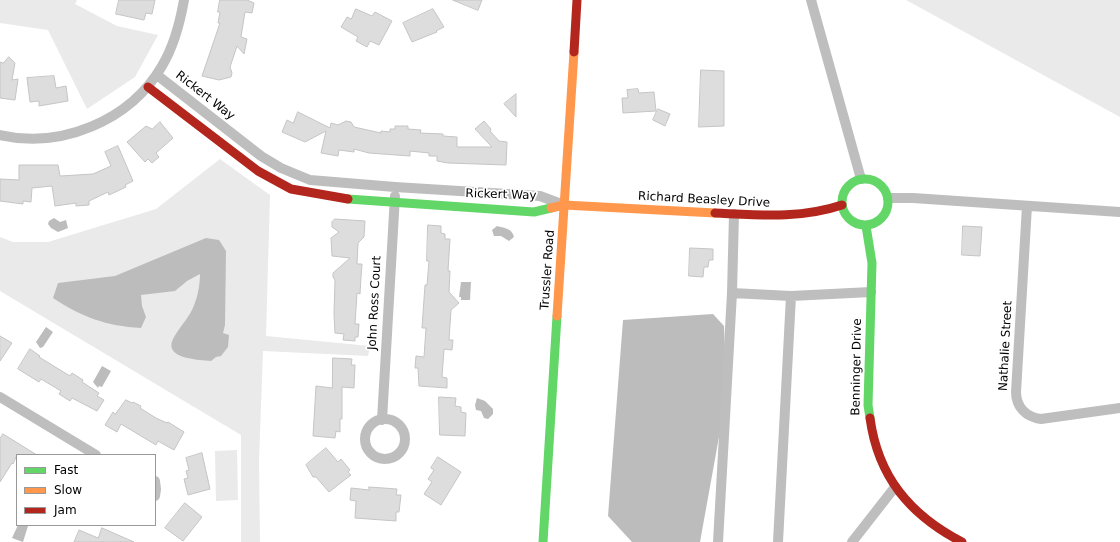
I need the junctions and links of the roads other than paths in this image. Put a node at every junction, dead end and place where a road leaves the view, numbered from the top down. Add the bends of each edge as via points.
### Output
1 (184, 0) edge
2 (577, 0) edge
3 (811, 0) edge
4 (157, 75) junction
5 (148, 87) junction
6 (0, 135) edge
7 (861, 179) junction
8 (395, 188) junction
9 (888, 198) junction
10 (394, 202) junction
11 (564, 205) junction
12 (842, 205) junction
13 (1027, 206) junction
14 (1120, 212) edge
15 (734, 214) junction
16 (866, 226) junction
17 (871, 292) junction
18 (732, 294) junction
19 (791, 296) junction
20 (0, 397) edge
21 (1120, 408) edge
22 (382, 420) dead end
23 (94, 454) edge
24 (895, 487) junction
25 (543, 542) edge
26 (718, 542) edge
27 (778, 542) edge
28 (852, 542) edge
29 (962, 542) edge

1 - 4 street via 170,50
2 - 11 street, Trussler Road
3 - 7 street
4 - 5 street
4 - 8 street, Rickert Way via 280,168 310,180
5 - 6 street via 108,119 85,129 42,138 25,139
5 - 10 street, Rickert Way via 258,171 291,188 336,198
7 - 9 street via 879,184
7 - 12 street via 846,188 842,196
8 - 10 street, John Ross Court
8 - 11 street, Rickert Way via 540,196
9 - 13 street
9 - 16 street via 883,217 876,223
10 - 11 street, Rickert Way via 534,212
10 - 22 street, John Ross Court
11 - 15 street, Richard Beasley Drive
11 - 25 street, Trussler Road
12 - 15 street, Richard Beasley Drive via 820,213 799,216
12 - 16 street via 850,220
13 - 14 street
13 - 21 street, Nathalie Street via 1016,392 1018,404 1029,415 1041,419
15 - 18 street
16 - 17 street, Benninger Drive via 872,263
17 - 19 street
17 - 24 street, Benninger Drive via 868,417 879,457
18 - 19 street
18 - 26 street
19 - 27 street
20 - 23 street
24 - 28 street
24 - 29 street, Benninger Drive via 928,522

